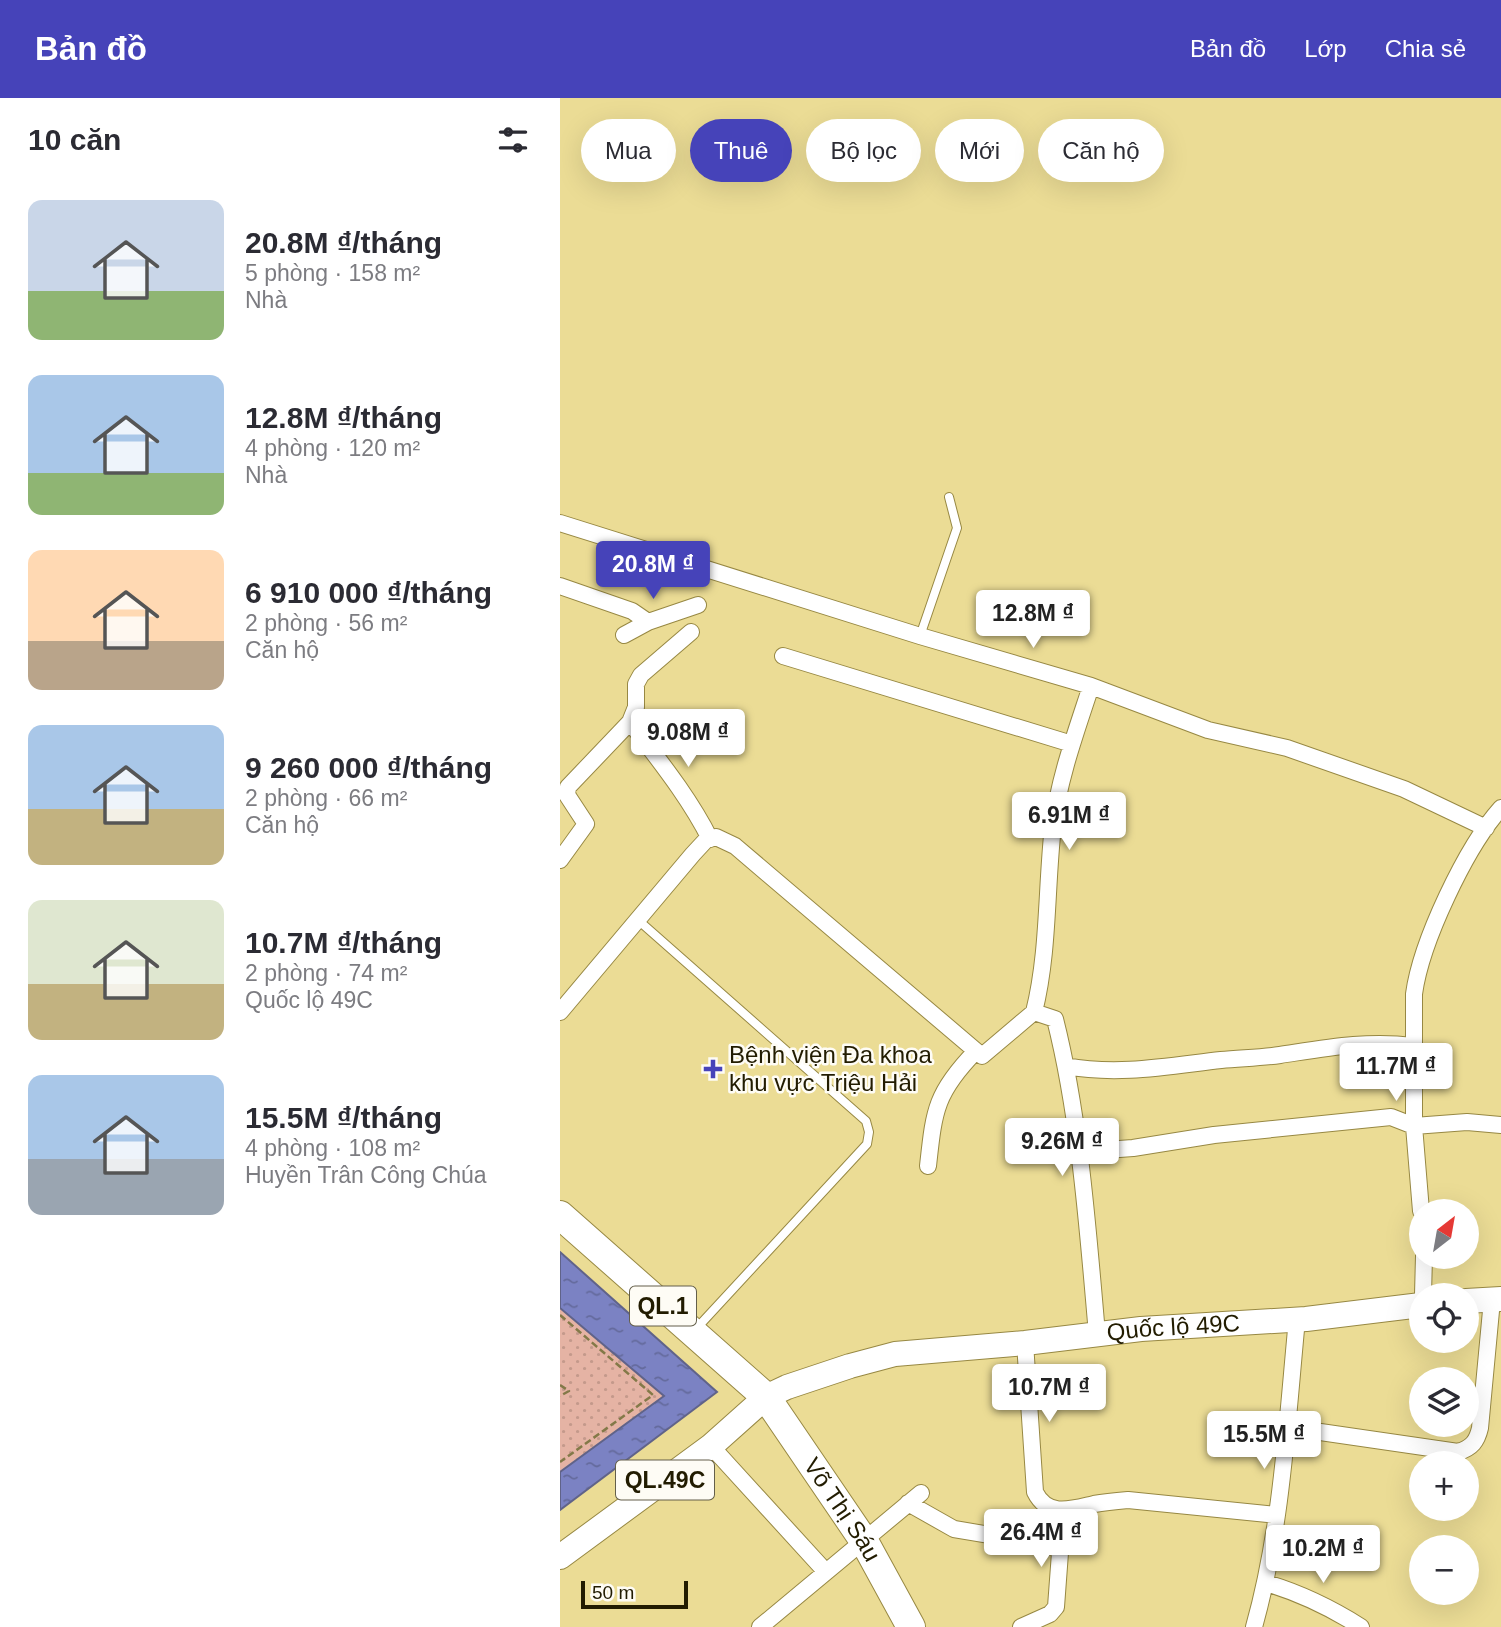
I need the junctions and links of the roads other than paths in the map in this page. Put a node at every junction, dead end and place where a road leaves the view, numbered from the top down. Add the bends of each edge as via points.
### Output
1 (948, 497) dead end
2 (560, 523) edge
3 (560, 586) edge
4 (698, 606) dead end
5 (648, 622) junction
6 (691, 632) dead end
7 (624, 635) dead end
8 (920, 636) junction
9 (783, 656) dead end
10 (1091, 686) junction
11 (630, 722) junction
12 (1072, 744) junction
13 (1501, 808) edge
14 (1486, 828) junction
15 (710, 839) junction
16 (560, 860) edge
17 (638, 920) junction
18 (560, 1012) edge
19 (1034, 1012) junction
20 (1413, 1046) junction
21 (976, 1051) junction
22 (1066, 1066) junction
23 (1501, 1125) edge
24 (1414, 1126) junction
25 (1077, 1152) junction
26 (928, 1166) dead end
27 (1420, 1199) edge
28 (560, 1215) edge
29 (1497, 1299) edge
30 (1479, 1300) edge
31 (1409, 1306) edge
32 (1297, 1319) junction
33 (692, 1332) junction
34 (1097, 1334) junction
35 (1025, 1343) junction
36 (766, 1397) junction
37 (1286, 1427) junction
38 (711, 1446) junction
39 (1063, 1512) junction
40 (1277, 1514) junction
41 (864, 1541) junction
42 (1062, 1547) junction
43 (560, 1558) edge
44 (825, 1572) junction
45 (1266, 1583) junction
46 (760, 1627) edge
47 (911, 1627) edge
48 (1021, 1627) edge
49 (1254, 1627) edge
50 (1361, 1627) edge

1 - 8 lane via 957,528
2 - 8 street
3 - 5 street via 632,611
4 - 5 street
5 - 7 street
6 - 11 street via 638,679
8 - 10 street
9 - 12 street
10 - 12 street
10 - 14 street via 1191,725 1287,748 1391,785
11 - 15 street
11 - 16 street via 568,787 567,795 586,824
12 - 19 street via 1053,826
13 - 14 street
14 - 20 street via 1441,910 1420,962
15 - 17 street
15 - 21 street via 716,837 735,846
17 - 18 street
17 - 33 lane via 866,1121 869,1132 867,1144
19 - 21 street via 982,1056
19 - 22 street via 1055,1019
20 - 22 street via 1383,1042 1340,1045 1125,1071
20 - 24 street
21 - 26 street via 957,1070 935,1110
22 - 25 street
23 - 24 street
24 - 25 street via 1391,1117
24 - 27 street
25 - 34 street
28 - 33 highway, QL.1
29 - 30 main road
29 - 37 street via 1480,1428 1468,1449 1458,1452
31 - 32 main road, Quốc lộ 49C / QL.49C
32 - 34 main road, Quốc lộ 49C / QL.49C
32 - 37 street
33 - 36 highway, QL.1
34 - 35 main road, Quốc lộ 49C / QL.49C
35 - 36 main road, Quốc lộ 49C / QL.49C via 895,1354 817,1376
35 - 39 street via 1035,1492 1047,1506
36 - 38 main road, QL.49C
36 - 41 highway, Võ Thị Sáu / QL.1
37 - 40 street
38 - 43 main road, QL.49C
38 - 44 street
39 - 40 street via 1128,1500
39 - 42 street
40 - 45 street
41 - 42 street via 915,1498 954,1529
41 - 44 street
41 - 47 highway, Võ Thị Sáu / QL.1
42 - 48 street via 1054,1611
44 - 46 street
45 - 49 street
45 - 50 street via 1296,1592

